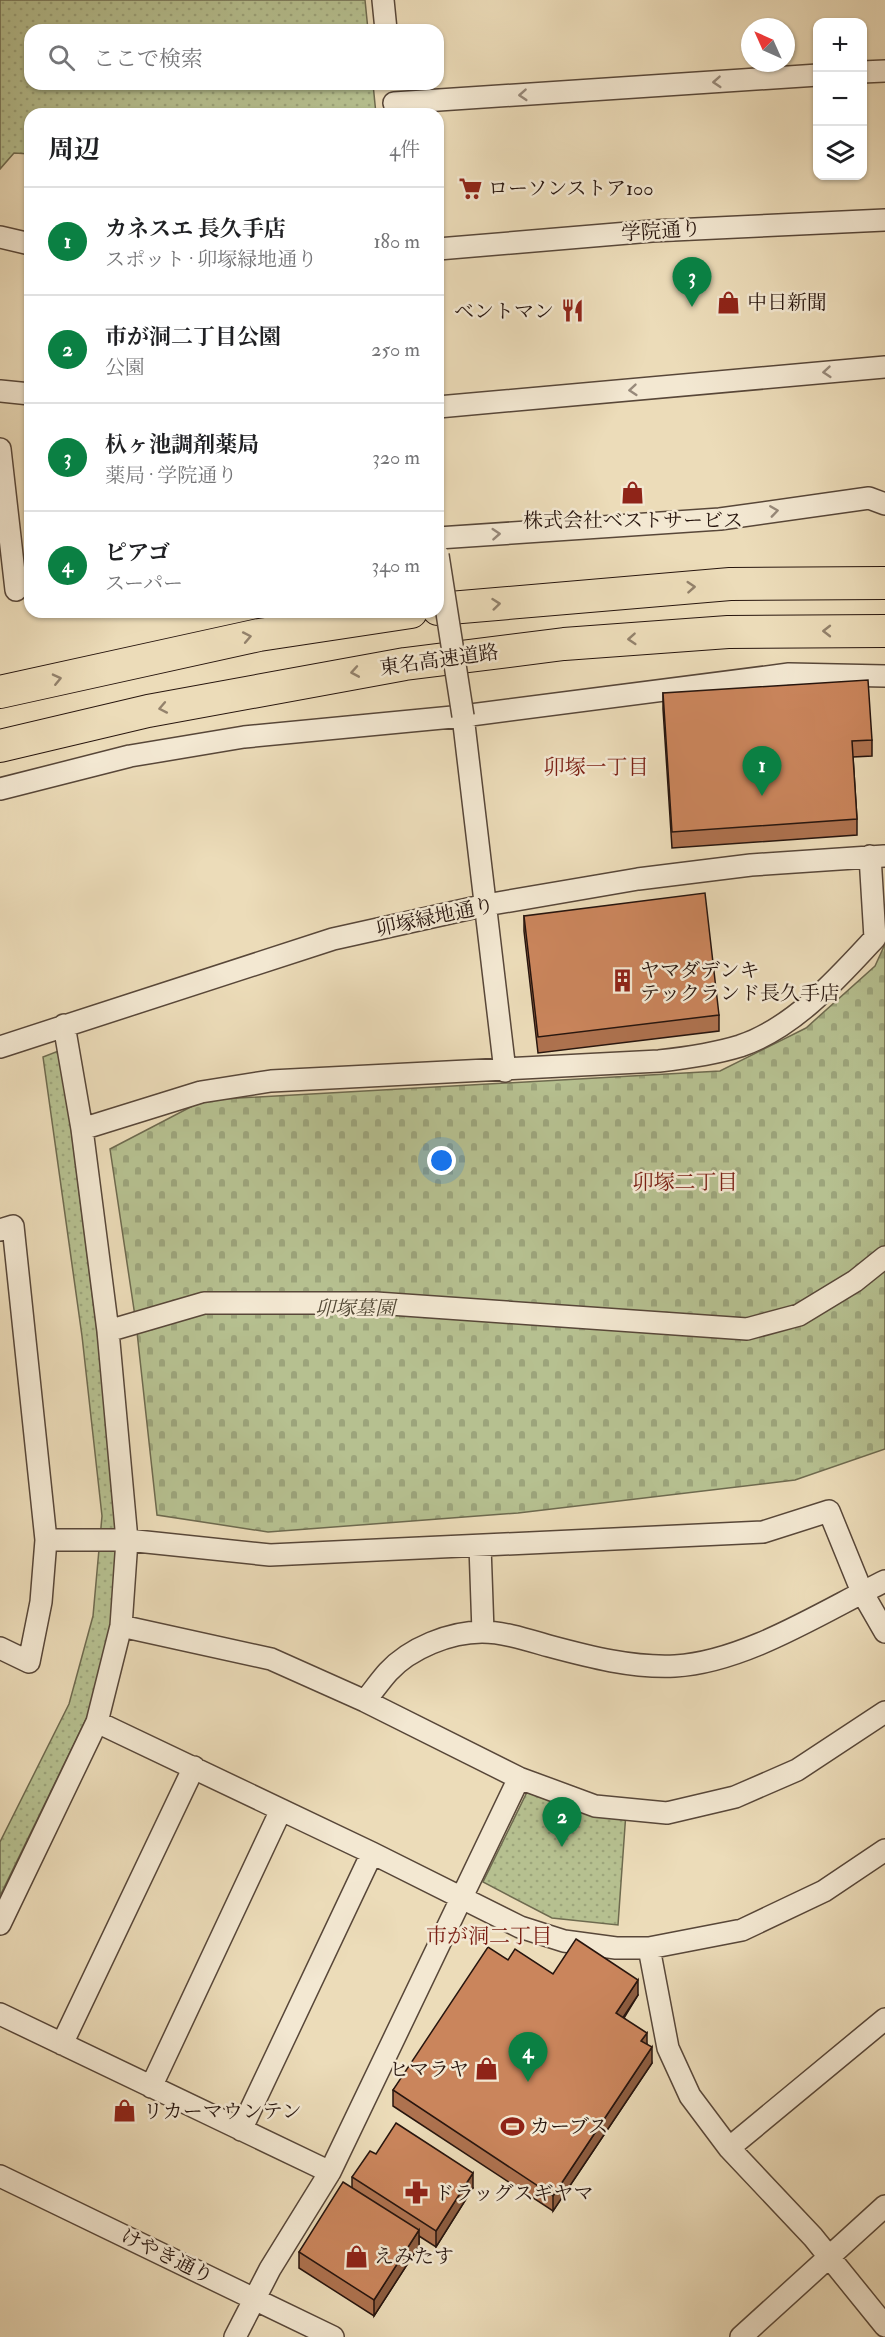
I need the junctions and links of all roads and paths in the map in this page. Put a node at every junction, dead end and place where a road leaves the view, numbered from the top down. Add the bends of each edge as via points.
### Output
1 (383, 0) edge
2 (385, 24) edge
3 (885, 71) edge
4 (867, 72) edge
5 (813, 75) edge
6 (394, 100) edge
7 (885, 220) edge
8 (0, 237) edge
9 (24, 243) edge
10 (444, 248) edge
11 (885, 367) edge
12 (0, 391) edge
13 (24, 393) edge
14 (444, 406) edge
15 (0, 449) edge
16 (2, 488) edge
17 (885, 504) edge
18 (444, 538) edge
19 (885, 583) edge
20 (15, 591) edge
21 (444, 593) edge
22 (444, 608) edge
23 (371, 618) edge
24 (885, 631) edge
25 (885, 676) edge
26 (0, 692) edge
27 (463, 716) junction
28 (0, 746) edge
29 (0, 789) edge
30 (878, 856) edge
31 (486, 905) junction
32 (64, 1025) junction
33 (0, 1047) edge
34 (505, 1071) junction
35 (82, 1129) junction
36 (0, 1230) edge
37 (885, 1257) edge
38 (108, 1330) junction
39 (127, 1539) junction
40 (46, 1540) junction
41 (480, 1546) junction
42 (885, 1581) edge
43 (862, 1592) junction
44 (122, 1626) junction
45 (483, 1632) junction
46 (885, 1632) edge
47 (0, 1648) edge
48 (365, 1701) junction
49 (885, 1712) edge
50 (97, 1722) junction
51 (194, 1767) junction
52 (519, 1778) junction
53 (281, 1810) junction
54 (885, 1850) edge
55 (372, 1853) junction
56 (460, 1897) junction
57 (0, 1924) edge
58 (649, 1948) junction
59 (0, 2014) edge
60 (885, 2019) edge
61 (62, 2044) junction
62 (151, 2087) junction
63 (241, 2130) junction
64 (729, 2148) junction
65 (330, 2172) junction
66 (0, 2176) edge
67 (885, 2206) edge
68 (830, 2257) junction
69 (254, 2298) junction
70 (885, 2326) edge
71 (235, 2337) edge
72 (333, 2337) edge
73 (741, 2337) edge

1 - 2 street
3 - 4 street
5 -> 6 street
7 - 10 street, 学院通り via 652,231
8 - 9 street
11 -> 14 street
12 - 13 street
15 - 16 street
16 - 20 street
18 -> 17 street via 720,519 869,498
22 -> 19 highway via 730,584
21 - 27 street, bridge
26 -> 23 highway via 259,635
24 -> 28 highway, 東名高速道路 via 728,632 564,644 417,662 214,698
25 - 27 street via 789,674
27 - 29 street via 244,737 130,756
27 - 31 street
30 - 31 street, 卯塚緑地通り via 751,865 638,879
30 - 34 street via 875,938 830,988 781,1024 742,1045 700,1056
31 - 32 street, 卯塚緑地通り via 333,939
31 - 34 street
32 - 33 street, 卯塚緑地通り
32 - 35 street
34 - 35 street via 271,1081 201,1092
35 - 38 street
36 - 40 street via 13,1226
37 - 38 street via 855,1281 799,1315 747,1329 376,1303 227,1303 204,1304
38 - 39 street
39 - 40 street
39 - 41 street via 270,1555
39 - 44 street
40 - 47 street via 41,1602 29,1662
41 - 43 street via 763,1532 829,1511
41 - 45 street
42 - 43 street
43 - 45 street via 742,1651 676,1666 614,1661
43 - 46 street
44 - 48 street via 271,1659
44 - 50 street
45 - 48 street via 456,1635 407,1656
48 - 52 street
49 - 52 street via 797,1770 735,1797 667,1813 595,1806
50 - 51 street
50 - 57 street
51 - 53 street
51 - 61 street
52 - 56 street
53 - 55 street
53 - 62 street
54 - 58 street via 824,1891 742,1930
55 - 56 street
55 - 63 street
56 - 58 street via 520,1927 564,1941
56 - 65 street via 453,1919
58 - 64 street via 668,2048 690,2096
59 - 61 street
60 - 64 street
61 - 62 street
62 - 63 street
63 - 65 street
64 - 68 street
65 - 69 street
66 - 69 street, けやき通り
67 - 68 street
68 - 70 street
68 - 73 street
69 - 71 street
69 - 72 street, けやき通り

